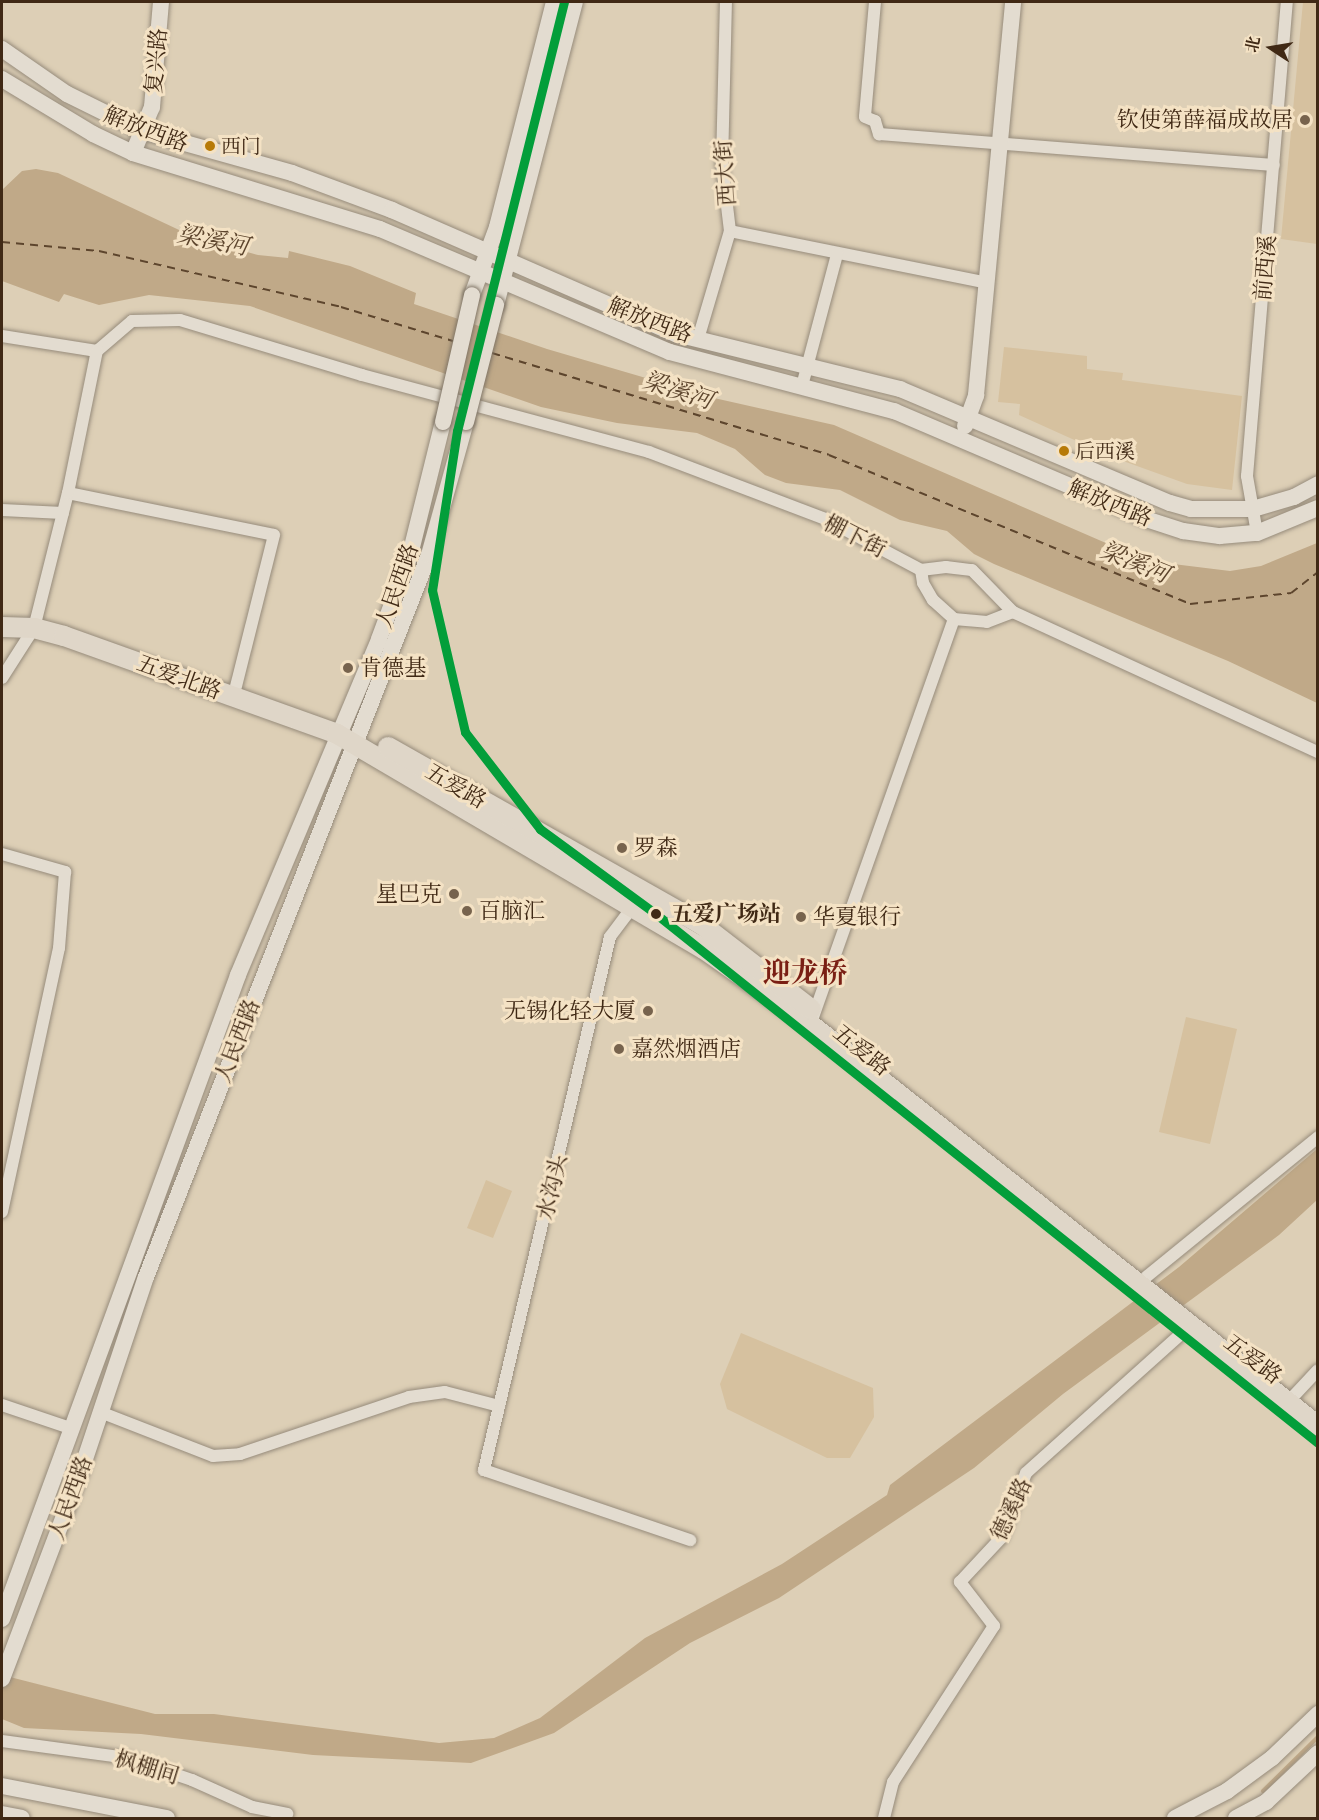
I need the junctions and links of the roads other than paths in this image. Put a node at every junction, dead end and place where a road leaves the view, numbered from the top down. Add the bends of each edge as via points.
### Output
1 (161, 2) edge
2 (554, 2) edge
3 (575, 2) edge
4 (726, 2) edge
5 (875, 2) edge
6 (1013, 2) edge
7 (1287, 2) edge
8 (2, 49) edge
9 (2, 80) edge
10 (142, 132) junction
11 (1000, 141) junction
12 (134, 153) junction
13 (1274, 165) junction
14 (730, 231) junction
15 (488, 250) junction
16 (837, 254) junction
17 (507, 259) junction
18 (480, 270) junction
19 (504, 279) junction
20 (988, 283) junction
21 (2, 336) edge
22 (698, 339) junction
23 (97, 351) junction
24 (807, 367) junction
25 (802, 386) junction
26 (969, 417) junction
27 (960, 438) junction
28 (1317, 484) edge
29 (68, 493) junction
30 (1317, 508) edge
31 (1252, 509) junction
32 (2, 510) edge
33 (63, 513) junction
34 (1257, 533) junction
35 (921, 570) junction
36 (1013, 612) junction
37 (2, 615) edge
38 (954, 619) junction
39 (36, 622) junction
40 (2, 627) edge
41 (2, 678) edge
42 (236, 686) junction
43 (348, 732) junction
44 (1317, 752) edge
45 (2, 854) edge
46 (631, 909) junction
47 (812, 1018) junction
48 (1317, 1137) edge
49 (2, 1212) edge
50 (1142, 1280) junction
51 (1186, 1317) junction
52 (1317, 1370) edge
53 (1293, 1397) junction
54 (2, 1405) edge
55 (499, 1406) junction
56 (1317, 1409) edge
57 (100, 1412) junction
58 (1317, 1426) edge
59 (73, 1430) junction
60 (690, 1540) dead end
61 (2, 1619) edge
62 (2, 1678) edge
63 (1317, 1714) edge
64 (2, 1741) edge
65 (1317, 1753) edge
66 (2, 1786) edge
67 (2, 1814) edge
68 (287, 1814) dead end
69 (22, 1818) edge
70 (167, 1818) edge
71 (884, 1818) edge
72 (1175, 1818) edge
73 (1236, 1818) edge

1 - 10 main road, 复兴路 via 152,106
2 - 15 main road, 人民西路
3 - 17 main road, 人民西路
4 - 14 street, 西大街 via 722,164
5 - 11 street via 864,117 875,121 879,134
6 - 11 main road
7 - 13 street, 前西溪
8 - 10 main road, 解放西路 via 67,94
9 - 12 main road, 解放西路 via 93,134
10 - 12 main road, 复兴路
10 - 15 main road, 解放西路 via 292,173
11 - 13 street
11 - 20 main road
12 - 18 main road, 解放西路 via 380,229
13 - 31 street, 前西溪 via 1246,476
14 - 16 street
14 - 22 street, 西大街
15 - 17 main road, 解放西路
15 - 18 main road, 人民西路
16 - 20 street
16 - 24 street
17 - 19 main road, 人民西路
17 - 22 main road, 解放西路 via 676,334
18 - 19 main road, 解放西路
18 - 43 main road, 人民西路, bridge via 410,555
19 - 25 main road, 解放西路 via 670,352
19 - 43 main road, 人民西路, bridge via 429,555
20 - 26 main road via 976,395
21 - 23 street
22 - 24 main road, 解放西路
23 - 29 street
23 - 35 street, 棚下街 via 132,321 180,320 362,375 649,452 825,519
24 - 25 street
24 - 26 main road, 解放西路 via 900,389
25 - 27 main road, 解放西路 via 894,411
26 - 27 main road
26 - 31 main road, 解放西路 via 1170,503 1191,509
27 - 34 main road, 解放西路 via 1032,472 1183,531 1220,536
28 - 31 main road, 解放西路 via 1294,497
29 - 33 street
29 - 42 street via 274,536
30 - 34 main road, 解放西路
31 - 34 street, 前西溪
32 - 33 street
33 - 39 street
35 - 36 street via 972,570
35 - 38 street via 933,600
36 - 38 street via 987,622
36 - 44 street
37 - 39 main road, 五爱路
38 - 47 street
39 - 40 main road, 五爱北路
39 - 41 street
39 - 42 main road, 五爱路
39 - 43 main road, 五爱北路
42 - 43 main road, 五爱路
43 - 46 main road, 五爱路
43 - 47 main road, 五爱路 via 701,924
43 - 57 main road, 人民西路 via 146,1277
43 - 59 main road, 人民西路 via 238,975 151,1206
45 - 49 street via 65,872 59,948
46 - 47 main road, 五爱路
46 - 55 street, 水沟头 via 610,937
47 - 50 main road, 五爱路
48 - 50 street
50 - 51 main road, 五爱路
51 - 53 main road, 五爱路
51 - 71 street, 德溪路 via 1026,1473 1002,1538 960,1582 994,1626 893,1782
52 - 53 street
53 - 56 main road, 五爱路
53 - 58 main road, 五爱路
54 - 59 street
55 - 57 street via 445,1392 409,1397 240,1454 213,1456
55 - 60 street, 水沟头 via 484,1470
57 - 62 main road, 人民西路
59 - 61 main road, 人民西路
63 - 72 main road via 1272,1758 1227,1791
64 - 68 street, 枫棚间 via 127,1758 192,1780 252,1807
65 - 73 main road via 1266,1802
66 - 70 main road
67 - 69 main road

